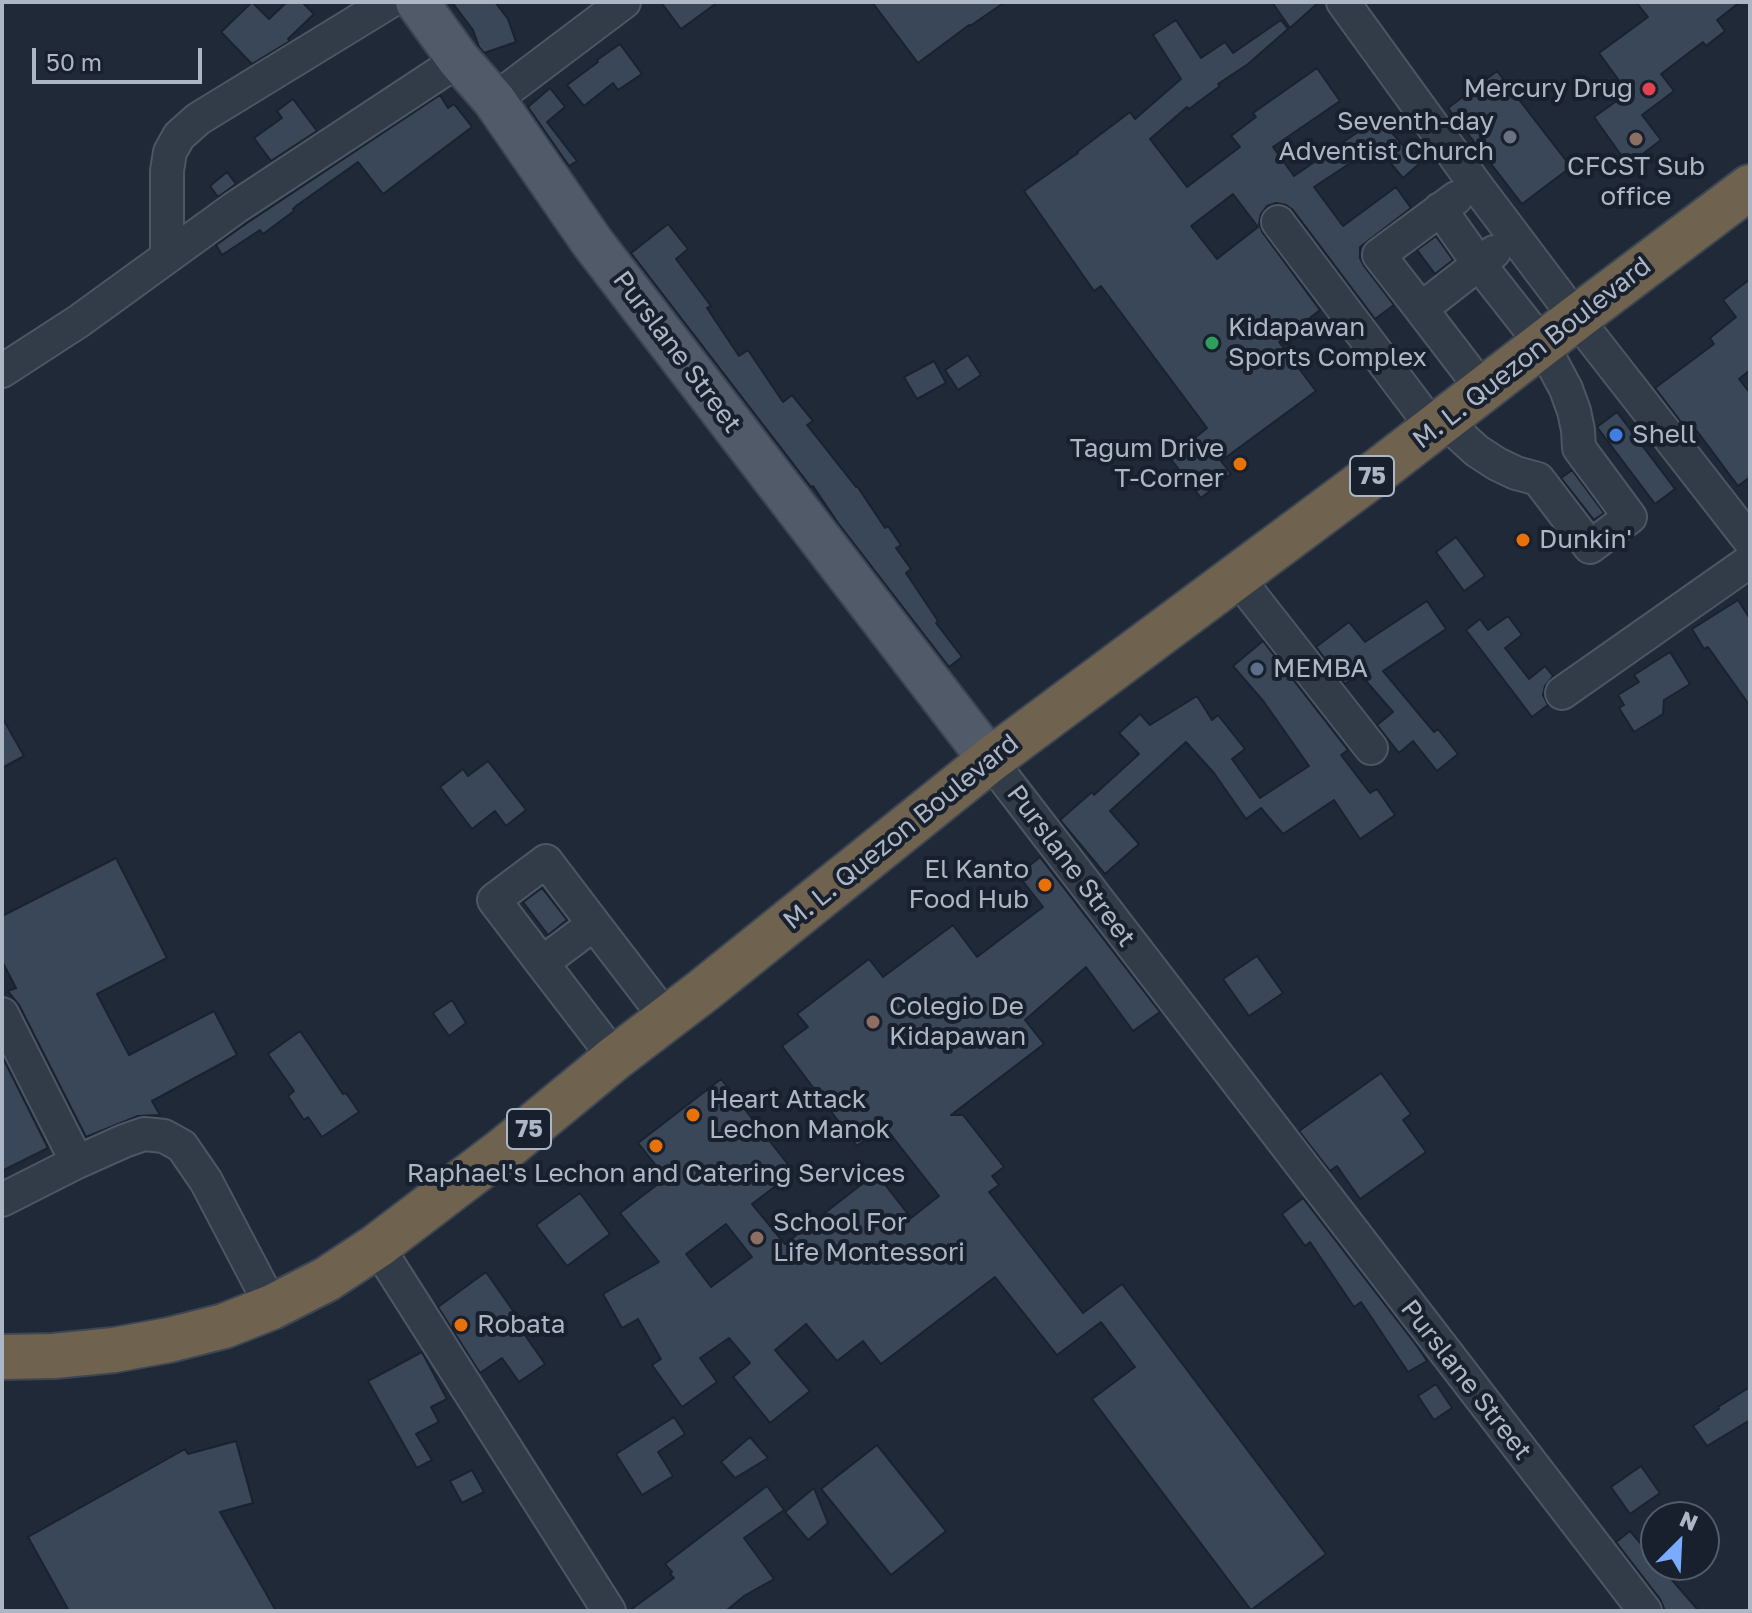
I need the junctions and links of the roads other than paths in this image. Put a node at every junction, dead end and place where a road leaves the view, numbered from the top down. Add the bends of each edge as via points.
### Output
1 (389, 2) edge
2 (417, 2) edge
3 (624, 2) edge
4 (1343, 2) edge
5 (459, 60) junction
6 (494, 100) junction
7 (1475, 184) junction
8 (1750, 187) edge
9 (1440, 209) junction
10 (1278, 222) dead end
11 (1515, 236) junction
12 (167, 257) junction
13 (1479, 264) junction
14 (1421, 309) junction
15 (1576, 318) junction
16 (1542, 344) junction
17 (2, 371) edge
18 (1483, 390) junction
19 (1439, 425) junction
20 (1579, 448) junction
21 (1538, 479) junction
22 (1750, 541) edge
23 (1750, 561) edge
24 (1236, 576) junction
25 (1562, 693) dead end
26 (1371, 748) dead end
27 (990, 760) junction
28 (594, 924) junction
29 (542, 963) junction
30 (2, 1014) edge
31 (667, 1019) junction
32 (615, 1058) junction
33 (77, 1162) junction
34 (2, 1200) edge
35 (377, 1246) junction
36 (272, 1307) junction
37 (2, 1357) edge
38 (609, 1611) edge
39 (1645, 1611) edge

1 - 12 street via 198,119 179,136 167,171
2 - 5 main road, Purslane Street
3 - 6 street
4 - 7 street
5 - 6 main road, Purslane Street
5 - 12 street
6 - 27 main road, Purslane Street via 592,242
7 - 9 street
7 - 11 street
8 - 15 highway, M. L. Quezon Boulevard / 75
9 - 13 street
9 - 14 street via 1379,255
10 - 19 street
11 - 13 street
11 - 15 street
12 - 17 street
13 - 14 street
13 - 16 street
14 - 18 street
15 - 16 highway, M. L. Quezon Boulevard / 75
15 - 22 street
16 - 18 highway, M. L. Quezon Boulevard / 75
16 - 20 street via 1574,411
18 - 19 highway, M. L. Quezon Boulevard / 75
19 - 21 street via 1497,464
19 - 24 highway, M. L. Quezon Boulevard / 75
20 - 21 street
20 - 21 street via 1630,517 1600,540 1590,547
23 - 25 street
24 - 26 street
24 - 27 highway, M. L. Quezon Boulevard / 75
27 - 31 highway, M. L. Quezon Boulevard / 75
27 - 39 street, Purslane Street
28 - 29 street
28 - 29 street via 546,861 494,900
28 - 31 street
29 - 32 street
30 - 33 street
31 - 32 highway, M. L. Quezon Boulevard / 75
32 - 35 highway, M. L. Quezon Boulevard / 75
33 - 34 street
33 - 36 street via 144,1134 164,1136 182,1146
35 - 36 highway, M. L. Quezon Boulevard / 75
35 - 38 street
36 - 37 highway, M. L. Quezon Boulevard / 75 via 169,1340 114,1350

